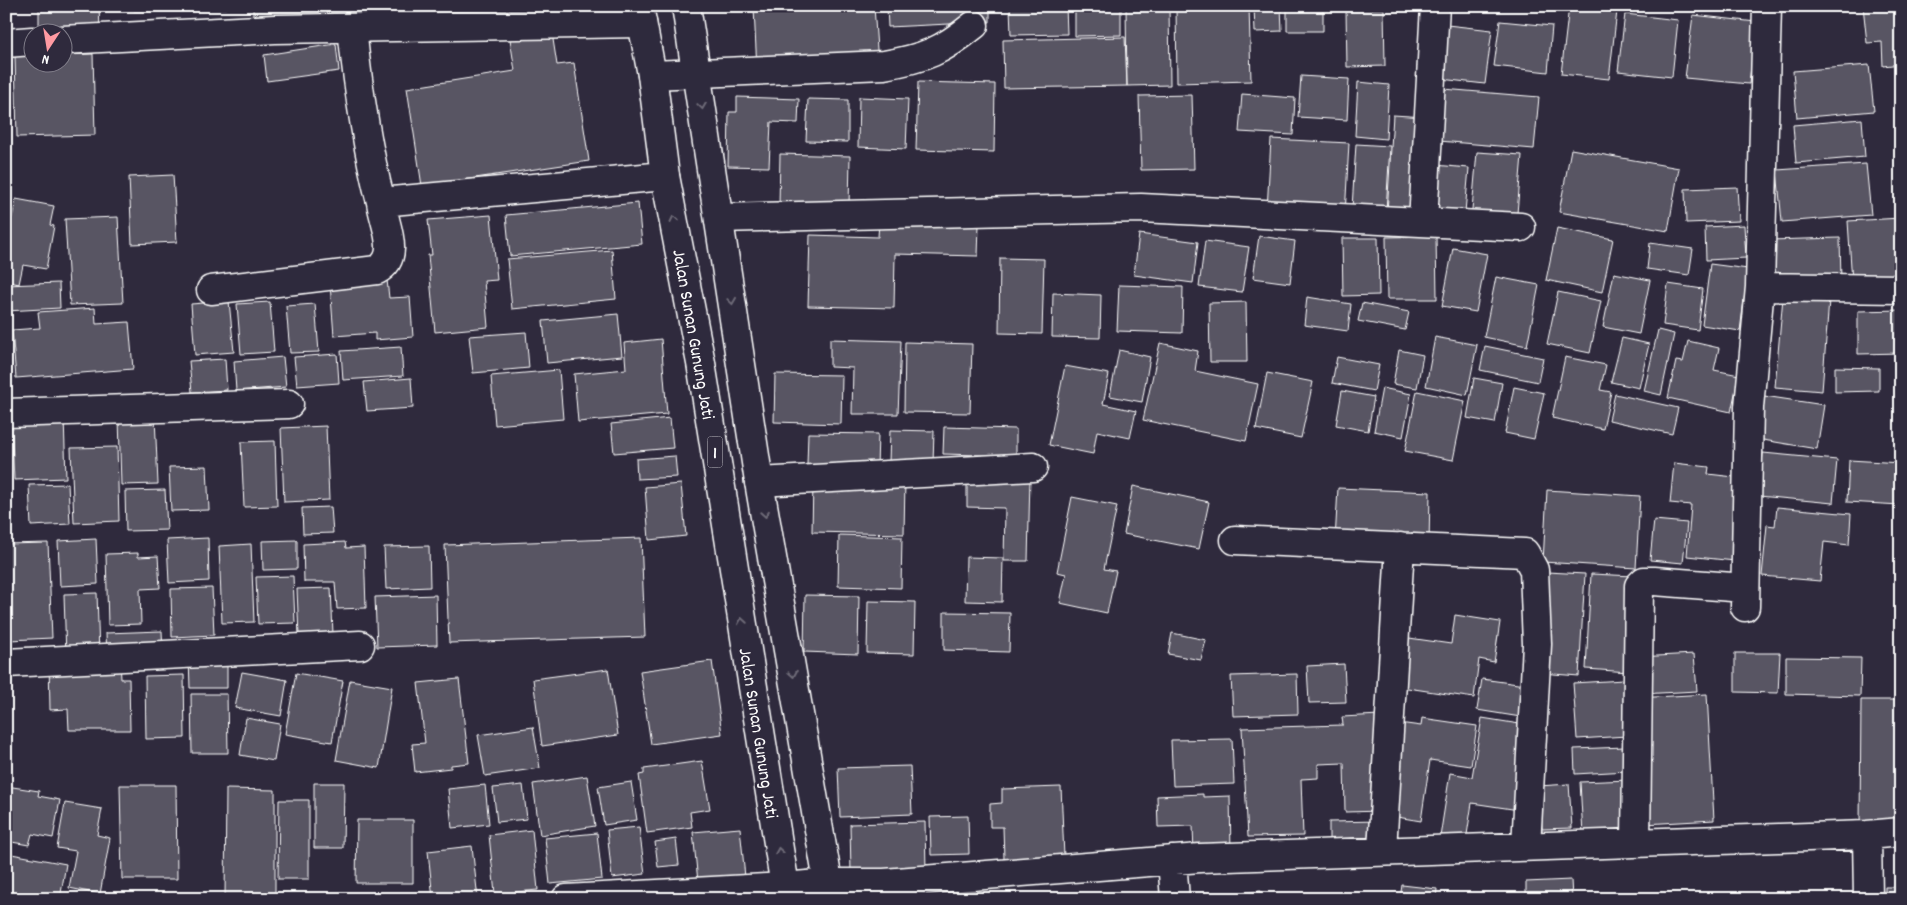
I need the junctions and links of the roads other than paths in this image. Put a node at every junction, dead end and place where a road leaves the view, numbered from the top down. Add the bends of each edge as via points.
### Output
1 (686, 6) edge
2 (1435, 6) edge
3 (1767, 6) edge
4 (640, 14) edge
5 (974, 25) dead end
6 (352, 28) junction
7 (72, 39) edge
8 (22, 42) edge
9 (6, 43) edge
10 (697, 72) junction
11 (652, 75) junction
12 (665, 176) junction
13 (381, 202) junction
14 (719, 218) junction
15 (1423, 222) junction
16 (1521, 228) dead end
17 (726, 263) junction
18 (684, 267) junction
19 (1760, 287) junction
20 (1901, 289) edge
21 (211, 290) dead end
22 (289, 404) dead end
23 (6, 413) edge
24 (1033, 467) dead end
25 (759, 482) junction
26 (1235, 540) dead end
27 (1400, 547) junction
28 (360, 645) dead end
29 (6, 663) edge
30 (1901, 832) edge
31 (1867, 835) junction
32 (1636, 843) junction
33 (1526, 846) junction
34 (1382, 850) junction
35 (1172, 860) junction
36 (830, 891) edge
37 (786, 893) edge
38 (566, 899) edge
39 (1175, 899) edge
40 (1868, 899) edge

1 - 10 main road
2 - 15 main road
3 - 19 main road
4 - 6 main road
4 - 11 main road, Jalan Sunan Gunung Jati / 1
5 - 10 main road via 939,50 916,60 884,66
6 - 7 main road
6 - 13 main road via 370,162
8 - 9 main road
10 - 11 main road
10 -> 14 main road
11 - 12 main road, Jalan Sunan Gunung Jati / 1
12 - 13 main road
18 -> 12 main road, Jalan Sunan Gunung Jati / 1
13 - 21 main road via 391,255 386,265 377,270
14 - 15 main road via 1140,208
14 - 17 main road
15 - 16 main road
17 - 18 main road
17 -> 25 main road
37 -> 18 main road, Jalan Sunan Gunung Jati / 1
19 - 20 main road
19 - 32 main road via 1750,407 1745,597 1654,581 1644,581 1639,586
22 - 23 main road
24 - 25 main road
25 -> 36 main road
26 - 27 main road
27 - 33 main road via 1515,551 1525,553 1531,560 1537,644
27 - 34 main road
28 - 29 main road
30 - 31 main road
31 - 32 main road
31 - 40 main road
32 - 33 main road
33 - 34 main road
34 - 35 main road
35 - 36 main road via 884,883
35 - 39 main road
36 - 37 main road
37 - 38 main road

